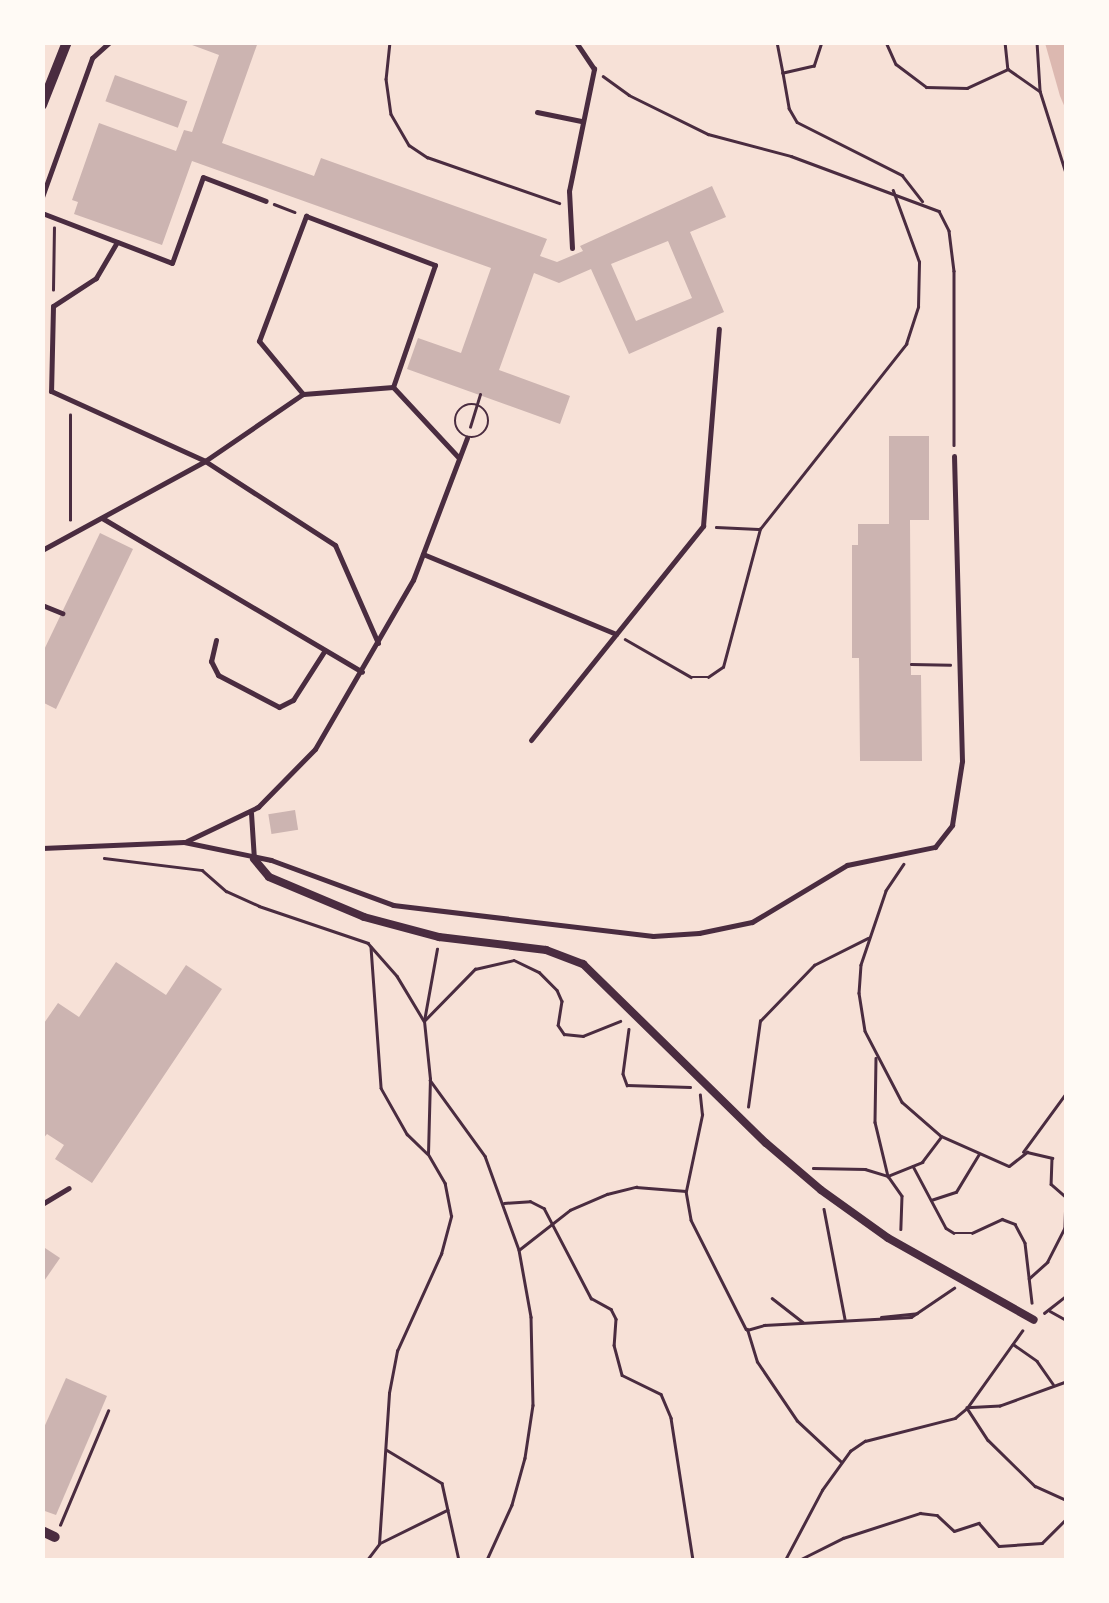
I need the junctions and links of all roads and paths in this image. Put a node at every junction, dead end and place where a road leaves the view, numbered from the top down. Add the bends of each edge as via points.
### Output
1 (51, 42) edge
2 (110, 42) edge
3 (390, 42) edge
4 (576, 42) edge
5 (777, 42) edge
6 (822, 42) edge
7 (886, 42) edge
8 (1005, 42) edge
9 (1036, 42) edge
10 (66, 45) edge
11 (594, 69) junction
12 (1008, 69) junction
13 (783, 73) junction
14 (1040, 91) junction
15 (42, 105) edge
16 (537, 112) dead end
17 (581, 121) junction
18 (1066, 173) edge
19 (893, 191) junction
20 (42, 197) edge
21 (266, 202) joint
22 (923, 202) junction
23 (568, 206) junction
24 (42, 214) edge
25 (306, 216) junction
26 (54, 218) junction
27 (117, 242) junction
28 (572, 248) dead end
29 (53, 306) junction
30 (719, 329) dead end
31 (393, 387) junction
32 (303, 394) junction
33 (480, 395) dead end
34 (70, 400) junction
35 (477, 404) junction
36 (455, 416) dead end
37 (473, 418) dead end
38 (489, 423) dead end
39 (467, 438) dead end
40 (954, 456) joint
41 (459, 458) junction
42 (204, 461) junction
43 (101, 518) junction
44 (703, 526) junction
45 (84, 527) junction
46 (760, 529) junction
47 (42, 550) edge
48 (423, 554) junction
49 (42, 605) edge
50 (62, 614) dead end
51 (616, 634) junction
52 (216, 640) dead end
53 (378, 644) junction
54 (325, 650) junction
55 (910, 664) dead end
56 (962, 666) junction
57 (362, 672) junction
58 (531, 740) dead end
59 (251, 812) junction
60 (184, 842) junction
61 (42, 848) edge
62 (918, 852) junction
63 (90, 857) dead end
64 (254, 860) junction
65 (439, 937) junction
66 (869, 937) junction
67 (371, 946) junction
68 (530, 949) junction
69 (514, 960) junction
70 (424, 1021) junction
71 (876, 1058) junction
72 (430, 1079) junction
73 (703, 1082) junction
74 (695, 1090) junction
75 (1066, 1094) edge
76 (742, 1120) junction
77 (941, 1136) junction
78 (980, 1153) junction
79 (428, 1154) junction
80 (1023, 1154) junction
81 (913, 1166) junction
82 (797, 1169) junction
83 (888, 1176) junction
84 (69, 1188) dead end
85 (821, 1190) junction
86 (686, 1191) junction
87 (930, 1200) junction
88 (42, 1204) edge
89 (503, 1204) junction
90 (550, 1223) junction
91 (901, 1245) junction
92 (519, 1250) junction
93 (963, 1280) junction
94 (1028, 1280) junction
95 (1066, 1296) edge
96 (772, 1298) dead end
97 (1048, 1310) junction
98 (846, 1320) junction
99 (1034, 1320) junction
100 (1066, 1320) edge
101 (805, 1323) junction
102 (747, 1330) junction
103 (1012, 1344) junction
104 (1066, 1382) edge
105 (1054, 1386) junction
106 (967, 1408) junction
107 (108, 1411) dead end
108 (386, 1449) junction
109 (841, 1462) junction
110 (1066, 1500) edge
111 (448, 1510) junction
112 (1066, 1520) edge
113 (62, 1522) dead end
114 (42, 1530) edge
115 (55, 1537) dead end
116 (379, 1544) junction
117 (366, 1560) edge
118 (460, 1560) edge
119 (487, 1560) edge
120 (693, 1560) edge
121 (785, 1560) edge
122 (799, 1560) edge

1 - 10 lane
2 - 20 lane via 92,58
3 - 23 path via 391,114 409,145
4 - 11 lane
5 - 13 path
6 - 13 path via 814,66
7 - 12 path via 896,64 926,87 966,88
8 - 12 path
9 - 14 path
10 - 15 street
11 - 17 lane
11 - 19 path via 629,95 708,134
12 - 14 path
13 - 22 path via 797,122 902,175
14 - 18 path
16 - 17 lane
17 - 23 lane
19 - 22 path
19 - 46 path via 919,262 918,307 906,344
21 - 25 path
21 - 27 lane via 203,177 172,263
22 - 40 path via 939,211 949,230
23 - 28 lane
24 - 26 lane
25 - 31 lane via 435,265
25 - 32 lane via 259,341
26 - 27 lane
26 - 29 path
27 - 29 lane via 96,278
29 - 34 lane via 51,391
30 - 44 lane
31 - 32 lane
31 - 41 lane
32 - 42 lane
33 - 35 path
34 - 42 lane
34 - 45 path via 66,518
35 - 36 path via 466,404
35 - 37 path
35 - 38 path
39 - 41 lane
40 - 56 lane
41 - 48 lane
42 - 43 lane
42 - 53 lane via 335,545
43 - 45 lane
43 - 54 lane
44 - 46 path
44 - 51 lane
45 - 47 lane
46 - 51 path via 722,667 708,677 691,677
48 - 51 lane
48 - 53 lane
49 - 50 lane
51 - 58 lane
52 - 54 lane via 210,661 218,675 279,707 293,700
53 - 57 lane
54 - 57 lane
55 - 56 path
56 - 62 lane via 958,803 944,840
57 - 59 lane via 315,749
59 - 60 lane
59 - 64 lane
60 - 61 lane
60 - 64 lane
62 - 64 lane via 847,864 752,922 653,936 393,904 272,860
62 - 66 path via 886,890
63 - 67 path via 202,870 233,894
64 - 65 street via 269,877 299,892
65 - 68 street
65 - 70 path
66 - 71 path via 859,993
66 - 76 path via 814,965 760,1021
67 - 70 path
67 - 79 path via 381,1088 407,1134
68 - 69 path
68 - 73 street via 582,964
69 - 70 path via 475,969
69 - 74 path via 558,990 564,1034 583,1036 612,1022 628,1025 627,1085
70 - 72 path
71 - 77 path via 902,1102
71 - 83 path via 875,1122
72 - 79 path
72 - 89 path via 485,1156
73 - 74 path
73 - 76 street
74 - 86 path via 702,1115
75 - 80 path
76 - 82 street
77 - 78 path
77 - 81 path
78 - 80 path via 1009,1166
78 - 87 path via 956,1192
79 - 108 path via 445,1184 451,1216 441,1254 396,1351
80 - 94 path via 1050,1156 1050,1184 1066,1196 1060,1244
81 - 83 path
81 - 87 path
82 - 83 path via 865,1169
82 - 85 street
83 - 91 path via 902,1196
84 - 88 lane
85 - 91 street
85 - 98 path
86 - 90 path via 636,1187
86 - 102 path via 691,1220
87 - 94 path via 954,1233 972,1233 1002,1218 1016,1224
89 - 90 path via 530,1201 544,1208
89 - 92 path
90 - 92 path
90 - 120 path via 591,1298 616,1318 622,1375 661,1394
91 - 93 street
92 - 119 path via 532,1316 533,1405 512,1506
93 - 98 path via 911,1318
93 - 99 street
94 - 99 path
95 - 97 path
96 - 101 path
97 - 99 path
97 - 100 path
98 - 101 path
99 - 103 path
101 - 102 path
102 - 109 path via 757,1362 797,1420
103 - 105 path via 1038,1361
103 - 106 path
104 - 105 path
105 - 106 path via 1000,1406
106 - 109 path via 942,1423 865,1441
106 - 110 path via 988,1440 1035,1486
107 - 113 path
108 - 111 path via 442,1483
108 - 116 path
109 - 121 path
111 - 116 path
111 - 118 path
112 - 122 path via 1042,1543 999,1546 979,1523 954,1531 937,1515 920,1512
114 - 115 street
116 - 117 path

